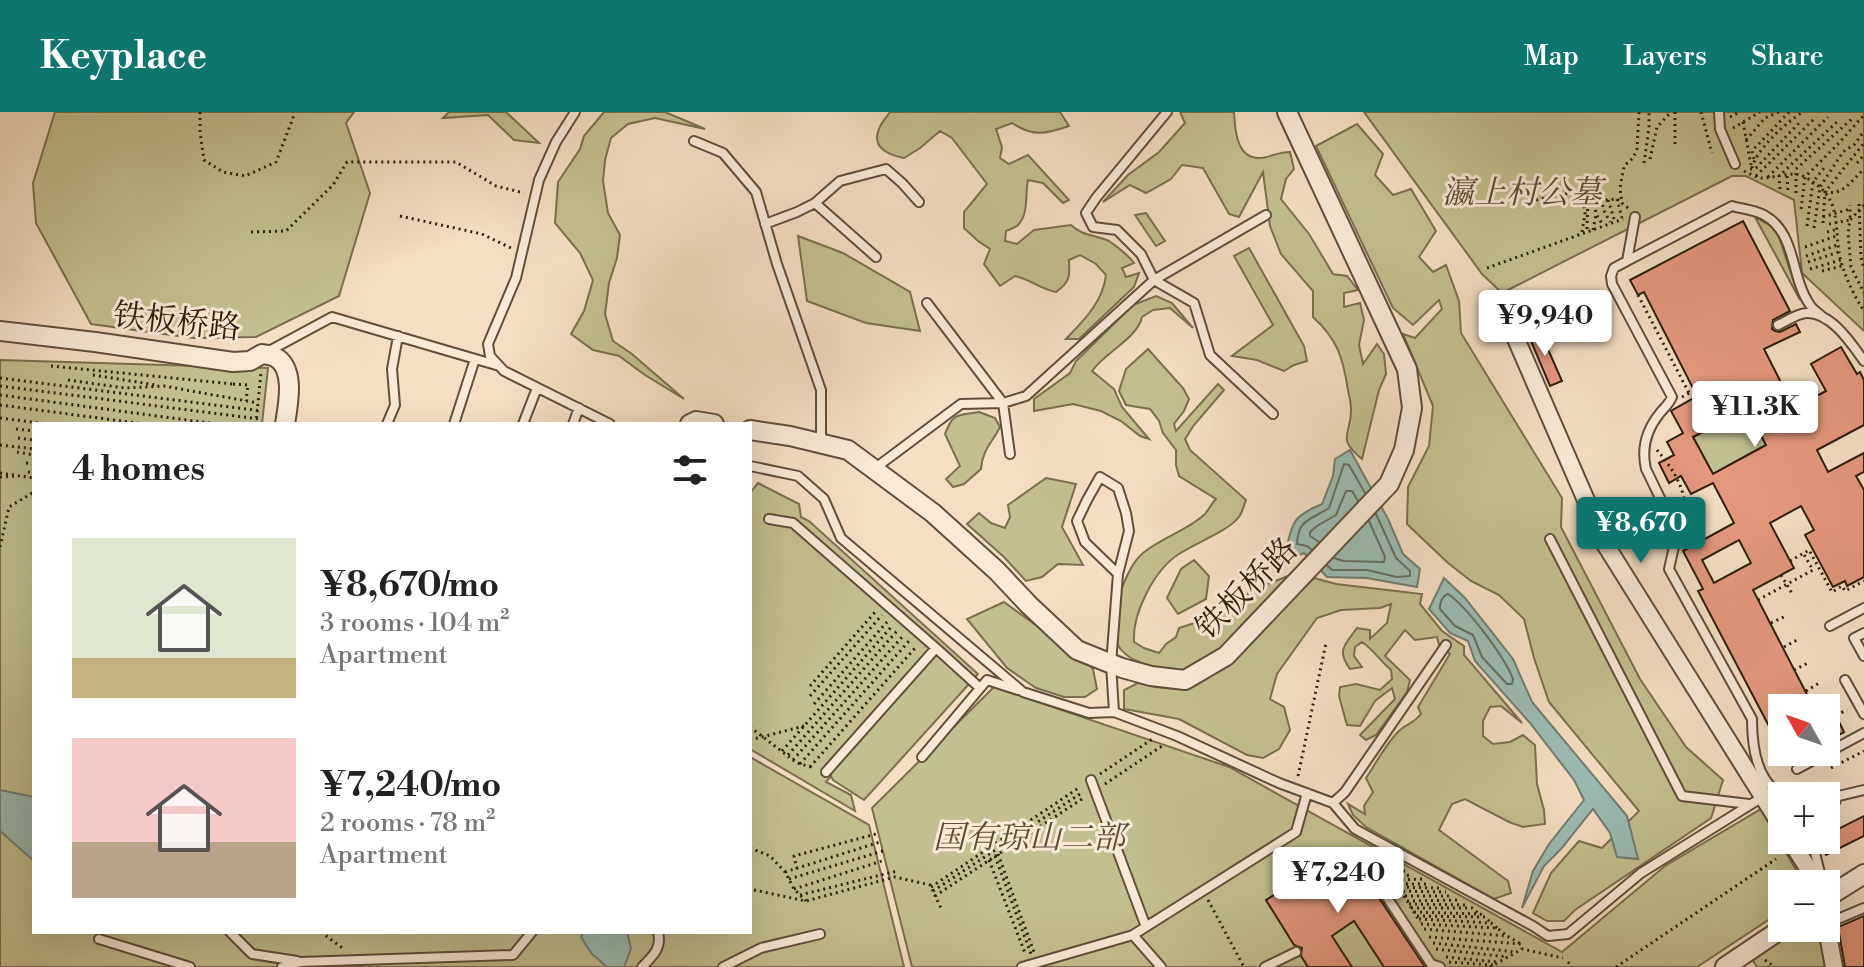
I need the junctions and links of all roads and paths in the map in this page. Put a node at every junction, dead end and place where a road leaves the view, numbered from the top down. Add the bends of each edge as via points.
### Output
1 (200, 112) edge
2 (293, 112) edge
3 (575, 112) edge
4 (1167, 112) edge
5 (1287, 112) edge
6 (1639, 112) edge
7 (1649, 112) edge
8 (1673, 112) edge
9 (1701, 112) edge
10 (1719, 112) edge
11 (1760, 112) edge
12 (1779, 112) edge
13 (1789, 112) edge
14 (1803, 112) edge
15 (1864, 115) edge
16 (1816, 117) dead end
17 (1828, 117) dead end
18 (1854, 117) dead end
19 (1839, 120) dead end
20 (1743, 122) junction
21 (1799, 123) dead end
22 (1864, 131) edge
23 (1722, 134) junction
24 (1746, 140) junction
25 (694, 141) dead end
26 (1864, 143) edge
27 (1675, 144) dead end
28 (1712, 153) dead end
29 (1864, 155) edge
30 (1650, 159) dead end
31 (1754, 159) junction
32 (1644, 163) dead end
33 (1857, 163) dead end
34 (1738, 167) junction
35 (1752, 168) junction
36 (1824, 168) dead end
37 (1864, 169) edge
38 (1787, 175) junction
39 (1796, 175) junction
40 (1756, 176) junction
41 (1779, 176) junction
42 (1768, 177) junction
43 (1805, 177) junction
44 (1813, 182) junction
45 (1820, 187) junction
46 (1780, 189) dead end
47 (1788, 192) dead end
48 (1825, 192) junction
49 (1796, 193) dead end
50 (535, 196) junction
51 (1582, 197) junction
52 (1591, 198) junction
53 (1602, 199) junction
54 (1617, 199) junction
55 (1536, 200) dead end
56 (1608, 200) junction
57 (919, 202) dead end
58 (815, 203) junction
59 (1622, 203) junction
60 (1862, 205) edge
61 (1801, 209) dead end
62 (1858, 211) junction
63 (1596, 214) junction
64 (1835, 214) junction
65 (1266, 215) dead end
66 (400, 216) dead end
67 (1634, 216) junction
68 (1622, 219) junction
69 (1850, 220) junction
70 (1613, 222) junction
71 (1838, 223) junction
72 (765, 224) junction
73 (1829, 224) dead end
74 (1603, 226) junction
75 (1807, 226) dead end
76 (1814, 228) dead end
77 (1838, 229) junction
78 (1593, 230) junction
79 (251, 232) dead end
80 (1585, 232) junction
81 (1827, 232) dead end
82 (1837, 236) junction
83 (1838, 245) junction
84 (1805, 247) dead end
85 (1839, 252) junction
86 (522, 253) junction
87 (1863, 254) edge
88 (1806, 256) dead end
89 (876, 257) dead end
90 (1841, 260) junction
91 (1627, 261) junction
92 (1808, 262) dead end
93 (1842, 266) junction
94 (1487, 268) dead end
95 (1810, 269) dead end
96 (1864, 269) edge
97 (1822, 271) dead end
98 (1154, 280) junction
99 (1864, 293) edge
100 (1638, 295) dead end
101 (1500, 302) dead end
102 (927, 303) dead end
103 (1864, 311) edge
104 (1824, 318) junction
105 (1778, 325) dead end
106 (0, 331) edge
107 (398, 336) junction
108 (262, 354) junction
109 (475, 359) junction
110 (1864, 361) edge
111 (496, 365) junction
112 (51, 366) dead end
113 (93, 375) dead end
114 (0, 378) edge
115 (68, 380) dead end
116 (233, 384) dead end
117 (0, 386) edge
118 (164, 386) junction
119 (1703, 386) dead end
120 (537, 388) junction
121 (0, 395) edge
122 (258, 403) junction
123 (1003, 403) junction
124 (0, 405) edge
125 (579, 408) junction
126 (259, 411) junction
127 (1273, 414) dead end
128 (0, 418) edge
129 (257, 421) edge
130 (32, 422) edge
131 (129, 422) edge
132 (202, 422) edge
133 (285, 422) edge
134 (388, 422) edge
135 (455, 422) edge
136 (524, 422) edge
137 (574, 422) edge
138 (606, 422) edge
139 (16, 429) dead end
140 (752, 430) edge
141 (32, 431) edge
142 (18, 438) dead end
143 (1646, 438) junction
144 (32, 440) edge
145 (821, 444) junction
146 (0, 445) edge
147 (17, 452) dead end
148 (32, 452) edge
149 (32, 452) edge
150 (1010, 454) dead end
151 (26, 463) dead end
152 (32, 464) edge
153 (752, 466) edge
154 (874, 469) junction
155 (28, 472) dead end
156 (0, 475) edge
157 (32, 475) edge
158 (32, 476) edge
159 (32, 493) edge
160 (769, 519) dead end
161 (1677, 533) junction
162 (1550, 539) dead end
163 (0, 547) edge
164 (1803, 553) junction
165 (1790, 561) dead end
166 (1118, 574) junction
167 (1781, 575) dead end
168 (1864, 581) edge
169 (1787, 585) junction
170 (1793, 595) dead end
171 (1758, 600) dead end
172 (1864, 608) edge
173 (1784, 617) dead end
174 (903, 620) junction
175 (1771, 623) dead end
176 (1830, 626) dead end
177 (1864, 633) edge
178 (1797, 640) dead end
179 (1326, 643) dead end
180 (1446, 645) dead end
181 (1784, 647) dead end
182 (936, 648) junction
183 (1864, 656) edge
184 (1810, 662) dead end
185 (1111, 664) junction
186 (1794, 670) dead end
187 (1845, 680) dead end
188 (1821, 682) dead end
189 (810, 686) dead end
190 (980, 688) junction
191 (1806, 691) dead end
192 (1023, 692) junction
193 (810, 696) dead end
194 (814, 704) dead end
195 (1114, 712) junction
196 (1864, 714) edge
197 (804, 726) junction
198 (752, 729) edge
199 (1164, 731) junction
200 (1864, 733) edge
201 (1177, 736) junction
202 (763, 737) junction
203 (752, 740) edge
204 (782, 751) junction
205 (1864, 751) edge
206 (788, 755) junction
207 (922, 757) dead end
208 (793, 760) junction
209 (800, 764) junction
210 (810, 767) junction
211 (1831, 768) dead end
212 (1797, 769) dead end
213 (826, 772) joint
214 (1768, 782) edge
215 (1093, 785) junction
216 (1295, 789) junction
217 (1864, 790) edge
218 (1307, 793) junction
219 (1840, 797) edge
220 (1333, 803) junction
221 (1750, 805) junction
222 (1768, 807) edge
223 (1768, 809) edge
224 (876, 834) dead end
225 (880, 842) dead end
226 (752, 849) edge
227 (883, 851) dead end
228 (997, 855) junction
229 (1776, 859) dead end
230 (885, 860) dead end
231 (989, 860) junction
232 (1365, 864) dead end
233 (797, 869) junction
234 (1382, 869) dead end
235 (897, 871) dead end
236 (785, 872) junction
237 (1864, 874) edge
238 (1414, 875) junction
239 (789, 879) junction
240 (1422, 879) junction
241 (1433, 884) junction
242 (1392, 887) junction
243 (1442, 888) junction
244 (794, 889) junction
245 (1840, 889) edge
246 (754, 890) dead end
247 (1202, 891) junction
248 (933, 892) junction
249 (1450, 892) junction
250 (800, 895) junction
251 (1397, 896) dead end
252 (1457, 896) junction
253 (1462, 900) junction
254 (806, 901) junction
255 (1467, 904) junction
256 (941, 908) dead end
257 (1472, 908) junction
258 (1864, 908) edge
259 (1414, 912) junction
260 (1480, 914) junction
261 (1485, 917) junction
262 (1840, 918) edge
263 (1491, 923) junction
264 (1146, 927) junction
265 (1497, 928) junction
266 (1424, 929) dead end
267 (232, 934) edge
268 (324, 934) edge
269 (530, 934) edge
270 (659, 934) edge
271 (820, 934) dead end
272 (1133, 935) junction
273 (1507, 936) junction
274 (1429, 937) dead end
275 (1768, 938) edge
276 (99, 939) dead end
277 (1829, 942) edge
278 (1433, 943) dead end
279 (1522, 947) junction
280 (1436, 949) dead end
281 (1296, 952) dead end
282 (1516, 952) junction
283 (513, 955) junction
284 (1508, 957) junction
285 (1563, 958) dead end
286 (352, 960) junction
287 (445, 962) edge
288 (1441, 962) edge
289 (1499, 962) junction
290 (1568, 962) dead end
291 (299, 964) edge
292 (1031, 964) edge
293 (1492, 966) edge
294 (190, 967) edge
295 (282, 967) edge
296 (513, 967) edge
297 (642, 967) edge
298 (723, 967) edge
299 (1161, 967) edge
300 (1244, 967) edge
301 (1265, 967) edge
302 (1572, 967) edge
303 (1616, 967) edge
304 (1725, 967) edge
305 (1834, 967) edge

1 - 2 path via 204,160 223,172 245,176 276,162
3 - 50 lane via 556,142
4 - 98 lane via 1086,213 1093,227 1117,230 1141,254
5 - 185 street, 铁板桥路 via 1407,369 1412,408 1404,450 1389,484 1226,656 1185,680
6 - 59 path via 1637,149 1623,171
7 - 32 path
8 - 27 path
8 - 30 path via 1657,127
9 - 28 path
10 - 23 lane
11 - 20 path
12 - 24 path via 1765,118
13 - 31 path via 1752,151
14 - 31 path
15 - 43 path
16 - 40 path
17 - 42 path
18 - 39 path via 1796,169
19 - 41 path
20 - 23 path
20 - 24 path
21 - 35 path
22 - 45 path
23 - 34 lane
24 - 35 path
25 - 72 lane via 723,153 756,192
26 - 48 path
29 - 33 path
31 - 35 path
34 - 35 path
34 - 40 path
36 - 44 path
37 - 48 path via 1843,191
38 - 39 path
38 - 41 path
38 - 47 path
39 - 43 path
39 - 49 path
40 - 42 path
41 - 42 path
41 - 46 path
43 - 44 path
43 - 61 path
44 - 45 path
44 - 75 path
45 - 48 path
45 - 76 path
48 - 64 path
48 - 64 path via 1823,220
50 - 79 path via 496,186 456,162 347,162 333,185 286,231
50 - 86 lane
51 - 52 path
51 - 55 path via 1573,192
51 - 80 path
52 - 53 path
52 - 63 path
52 - 80 path
53 - 56 path
53 - 70 path
54 - 56 path
54 - 59 path
54 - 68 path
56 - 70 path
57 - 58 lane via 886,169 840,181
58 - 72 lane
58 - 89 lane
59 - 67 path
60 - 62 path
62 - 69 path
62 - 87 path
63 - 74 path
63 - 78 path
64 - 69 path via 1850,207
64 - 71 path
65 - 98 lane
66 - 86 path via 482,234
67 - 68 path
67 - 91 lane
68 - 70 path
69 - 71 path
69 - 99 path via 1851,267
70 - 74 path
71 - 73 path
71 - 77 path
72 - 145 lane via 821,390
74 - 78 path
77 - 81 path
77 - 82 path
78 - 80 path
80 - 94 path
82 - 83 path
82 - 84 path
83 - 85 path
83 - 88 path
85 - 90 path
85 - 92 path
86 - 111 lane via 488,344
87 - 96 path
90 - 93 path
90 - 95 path
91 - 104 lane via 1732,206 1763,215 1781,229 1810,306
91 - 143 lane via 1614,268 1612,284 1672,397
93 - 97 path
93 - 103 path
98 - 123 lane via 1026,396
98 - 127 lane via 1194,303 1210,355
100 - 119 path via 1689,393
101 - 222 street via 1605,544
102 - 123 lane
104 - 105 lane via 1804,313
104 - 110 lane
106 - 108 street, 铁板桥路 via 233,362
107 - 108 lane via 332,317
107 - 109 lane
107 - 134 lane via 392,369 395,405
108 - 122 path
108 - 133 street, 铁板桥路 via 276,357 289,379
109 - 111 lane
109 - 135 lane
111 - 120 lane
112 - 116 path
113 - 118 path
114 - 126 path
115 - 118 path via 125,388
117 - 129 path
118 - 122 path
120 - 125 lane
120 - 136 lane
121 - 132 path
122 - 126 path
123 - 150 lane
123 - 154 lane via 961,404
124 - 131 path
125 - 137 lane
125 - 138 lane
126 - 129 path
128 - 130 path
139 - 141 path
140 - 145 street, 铁板桥路
142 - 144 path
143 - 161 lane via 1646,469
143 - 161 path via 1684,495 1686,510
145 - 154 street, 铁板桥路 via 848,450
146 - 148 path
147 - 149 path
151 - 152 path
153 - 192 lane via 798,476 824,499 841,538
154 - 185 street, 铁板桥路 via 933,513 1077,650
155 - 157 path
156 - 158 path
159 - 163 path via 9,507
160 - 174 lane via 793,523
161 - 214 lane via 1669,569 1752,719 1752,743
162 - 221 lane via 1682,796
164 - 165 path
164 - 168 path via 1809,550 1832,592
164 - 169 path via 1813,570
166 - 166 lane via 1129,531 1126,513 1118,488 1100,477 1077,521 1085,542
166 - 185 lane
167 - 169 path
169 - 170 path
169 - 171 path
172 - 176 lane
173 - 175 path
174 - 182 lane
174 - 189 path
174 - 193 path
174 - 194 path
174 - 197 path
174 - 206 path
174 - 208 path
174 - 209 path
174 - 210 path
177 - 183 lane via 1854,638
178 - 181 path
179 - 216 path
180 - 220 lane
182 - 190 lane
182 - 213 lane
184 - 186 path
185 - 195 lane
187 - 196 lane
188 - 191 path
190 - 192 lane via 987,680
190 - 207 lane
192 - 195 lane via 1089,713
195 - 199 lane
197 - 202 path
197 - 204 path
198 - 202 path
199 - 201 lane
199 - 215 path
200 - 212 lane
201 - 215 path
201 - 216 lane
202 - 203 path
202 - 204 path
204 - 206 path
205 - 211 path
206 - 208 path
208 - 209 path
209 - 210 path
210 - 213 path
215 - 228 path
215 - 248 path
215 - 264 lane
216 - 218 lane
217 - 219 lane
218 - 220 lane
218 - 247 lane via 1296,832
220 - 221 lane via 1355,829 1548,936 1568,934 1641,873
221 - 223 lane via 1761,798
224 - 233 path via 794,856
225 - 233 path
226 - 236 path via 770,856
227 - 239 path
228 - 231 path
228 - 292 path
229 - 303 path
230 - 244 path
231 - 248 path
231 - 292 path
232 - 288 lane via 1431,964
233 - 236 path
234 - 238 path
235 - 250 path
236 - 239 path
237 - 245 street
238 - 240 path
238 - 240 path via 1386,878
239 - 244 path
240 - 241 path
241 - 242 path
241 - 243 path
242 - 243 path
242 - 249 path
243 - 249 path
244 - 250 path
246 - 254 path
247 - 264 lane
247 - 300 path
248 - 254 path via 930,885 895,877
248 - 256 path
249 - 252 path
250 - 254 path
251 - 252 path
252 - 253 path
253 - 255 path
253 - 259 path
255 - 257 path
255 - 259 path
257 - 259 path
257 - 260 path
258 - 262 lane
259 - 260 path
259 - 261 path
259 - 263 path
259 - 265 path
260 - 261 path
261 - 263 path
263 - 265 path
264 - 272 lane
265 - 273 path
266 - 273 path
267 - 291 lane via 252,954
268 - 286 path
269 - 283 lane
270 - 297 lane via 656,952
271 - 298 lane via 761,948
272 - 292 lane
272 - 299 lane
273 - 279 path
274 - 279 path
275 - 304 street
276 - 294 lane
277 - 305 street
278 - 282 path
279 - 282 path
279 - 285 path
280 - 284 path
281 - 301 lane
282 - 284 path
283 - 287 lane
283 - 296 lane
284 - 289 path
286 - 287 lane
286 - 291 lane
288 - 289 path
288 - 293 path
289 - 293 path
290 - 302 path
291 - 295 lane

